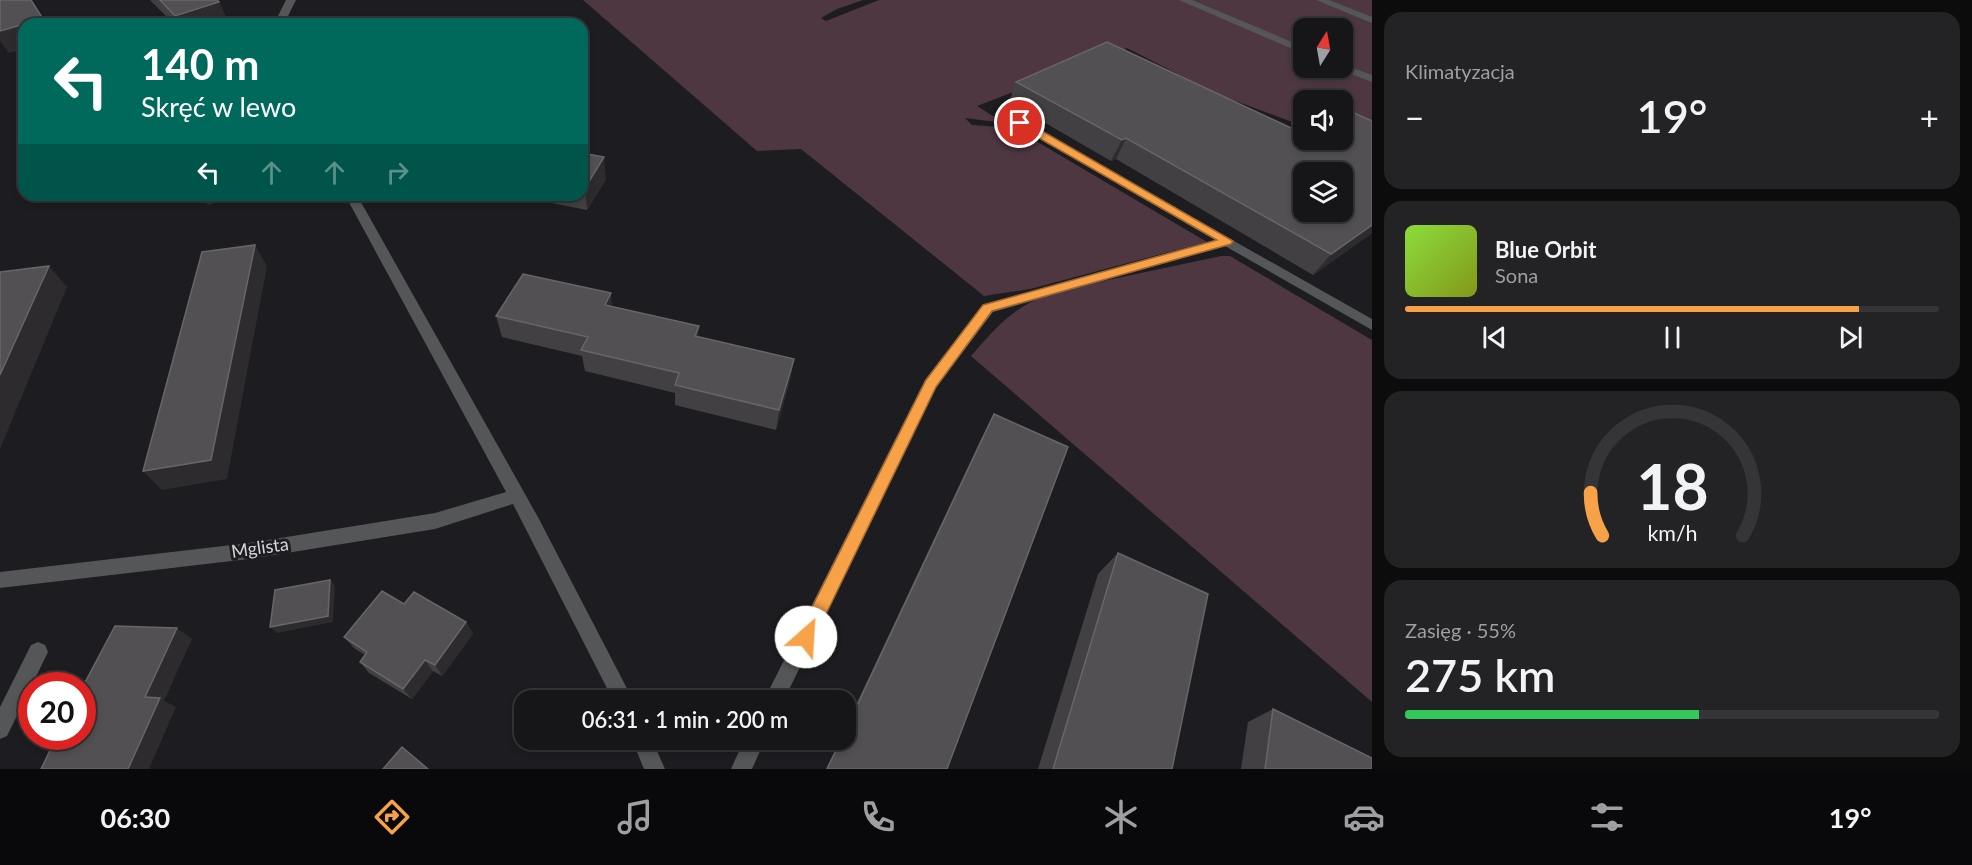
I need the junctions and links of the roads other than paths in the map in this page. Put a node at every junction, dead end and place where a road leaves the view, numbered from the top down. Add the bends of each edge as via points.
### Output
1 (291, 0) edge
2 (1184, 0) edge
3 (1321, 0) edge
4 (282, 18) edge
5 (1372, 20) edge
6 (1293, 46) edge
7 (1353, 71) edge
8 (1372, 79) edge
9 (1020, 123) dead end
10 (354, 201) edge
11 (1227, 241) junction
12 (1372, 325) edge
13 (516, 496) junction
14 (0, 580) edge
15 (38, 652) dead end
16 (618, 690) edge
17 (779, 690) edge
18 (0, 729) edge
19 (646, 750) edge
20 (750, 750) edge
21 (655, 769) edge
22 (741, 769) edge

1 - 4 street
2 - 6 street
3 - 5 street
7 - 8 street
9 - 11 street
10 - 13 street
11 - 12 street
11 - 17 street via 988,308 930,384
13 - 14 street, Mglista via 435,521 249,551
13 - 16 street
15 - 18 street
19 - 21 street
20 - 22 street

